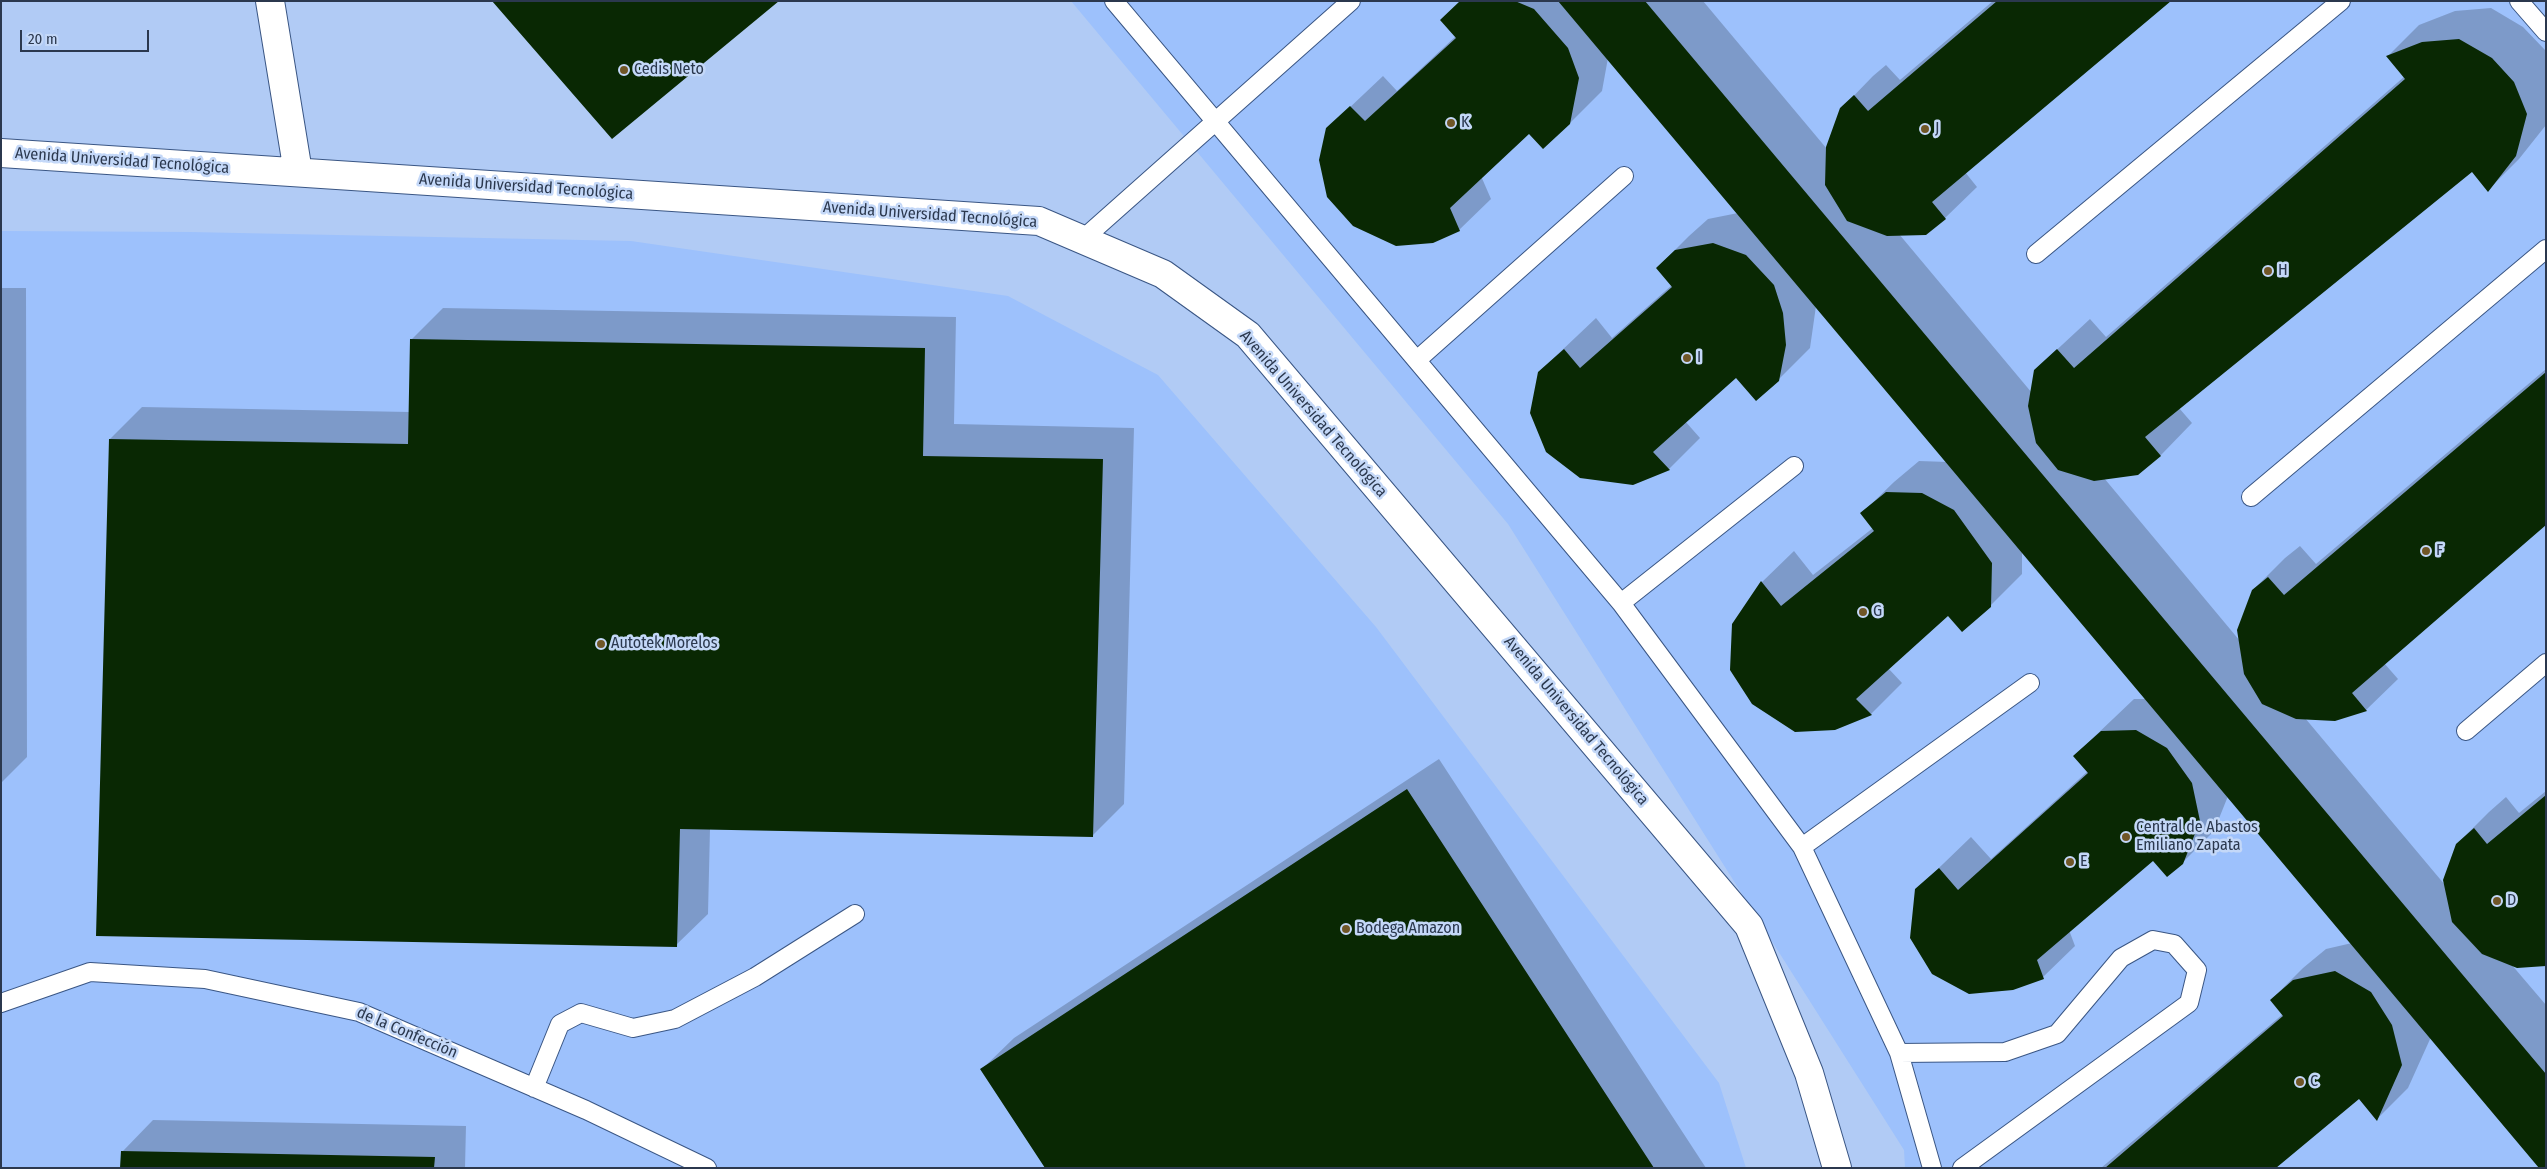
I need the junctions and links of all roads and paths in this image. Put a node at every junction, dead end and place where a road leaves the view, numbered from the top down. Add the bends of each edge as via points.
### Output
1 (270, 1) edge
2 (1114, 1) edge
3 (1351, 1) edge
4 (2341, 1) edge
5 (2519, 1) edge
6 (2546, 32) edge
7 (1216, 121) junction
8 (1, 153) edge
9 (298, 172) junction
10 (1624, 176) dead end
11 (1082, 240) junction
12 (2546, 250) edge
13 (2036, 254) dead end
14 (1417, 360) junction
15 (1794, 466) dead end
16 (2251, 497) dead end
17 (1621, 602) junction
18 (2546, 663) edge
19 (2030, 683) dead end
20 (2466, 731) dead end
21 (1802, 848) junction
22 (855, 914) dead end
23 (1, 1003) edge
24 (1899, 1053) junction
25 (534, 1088) junction
26 (707, 1168) edge
27 (1837, 1168) edge
28 (1932, 1168) edge
29 (1962, 1168) edge

1 - 9 street
2 - 7 lane
3 - 7 lane
4 - 13 lane
5 - 6 lane
7 - 11 lane
7 - 14 lane
8 - 9 street, Avenida Universidad Tecnológica
9 - 11 street, Avenida Universidad Tecnológica via 1039,221
10 - 14 lane
11 - 27 street, Avenida Universidad Tecnológica via 1163,274 1248,335 1750,926 1809,1073
12 - 16 lane
14 - 17 lane
15 - 17 lane
17 - 21 lane
18 - 20 lane
19 - 21 lane
21 - 24 lane
22 - 25 lane via 755,977 675,1019 632,1028 581,1012 560,1024
23 - 25 lane, de la Confección via 90,972 204,979 359,1012
24 - 28 lane
24 - 29 lane via 2006,1052 2056,1034 2121,958 2153,940 2174,944 2197,970 2189,1003
25 - 26 lane, de la Confección

